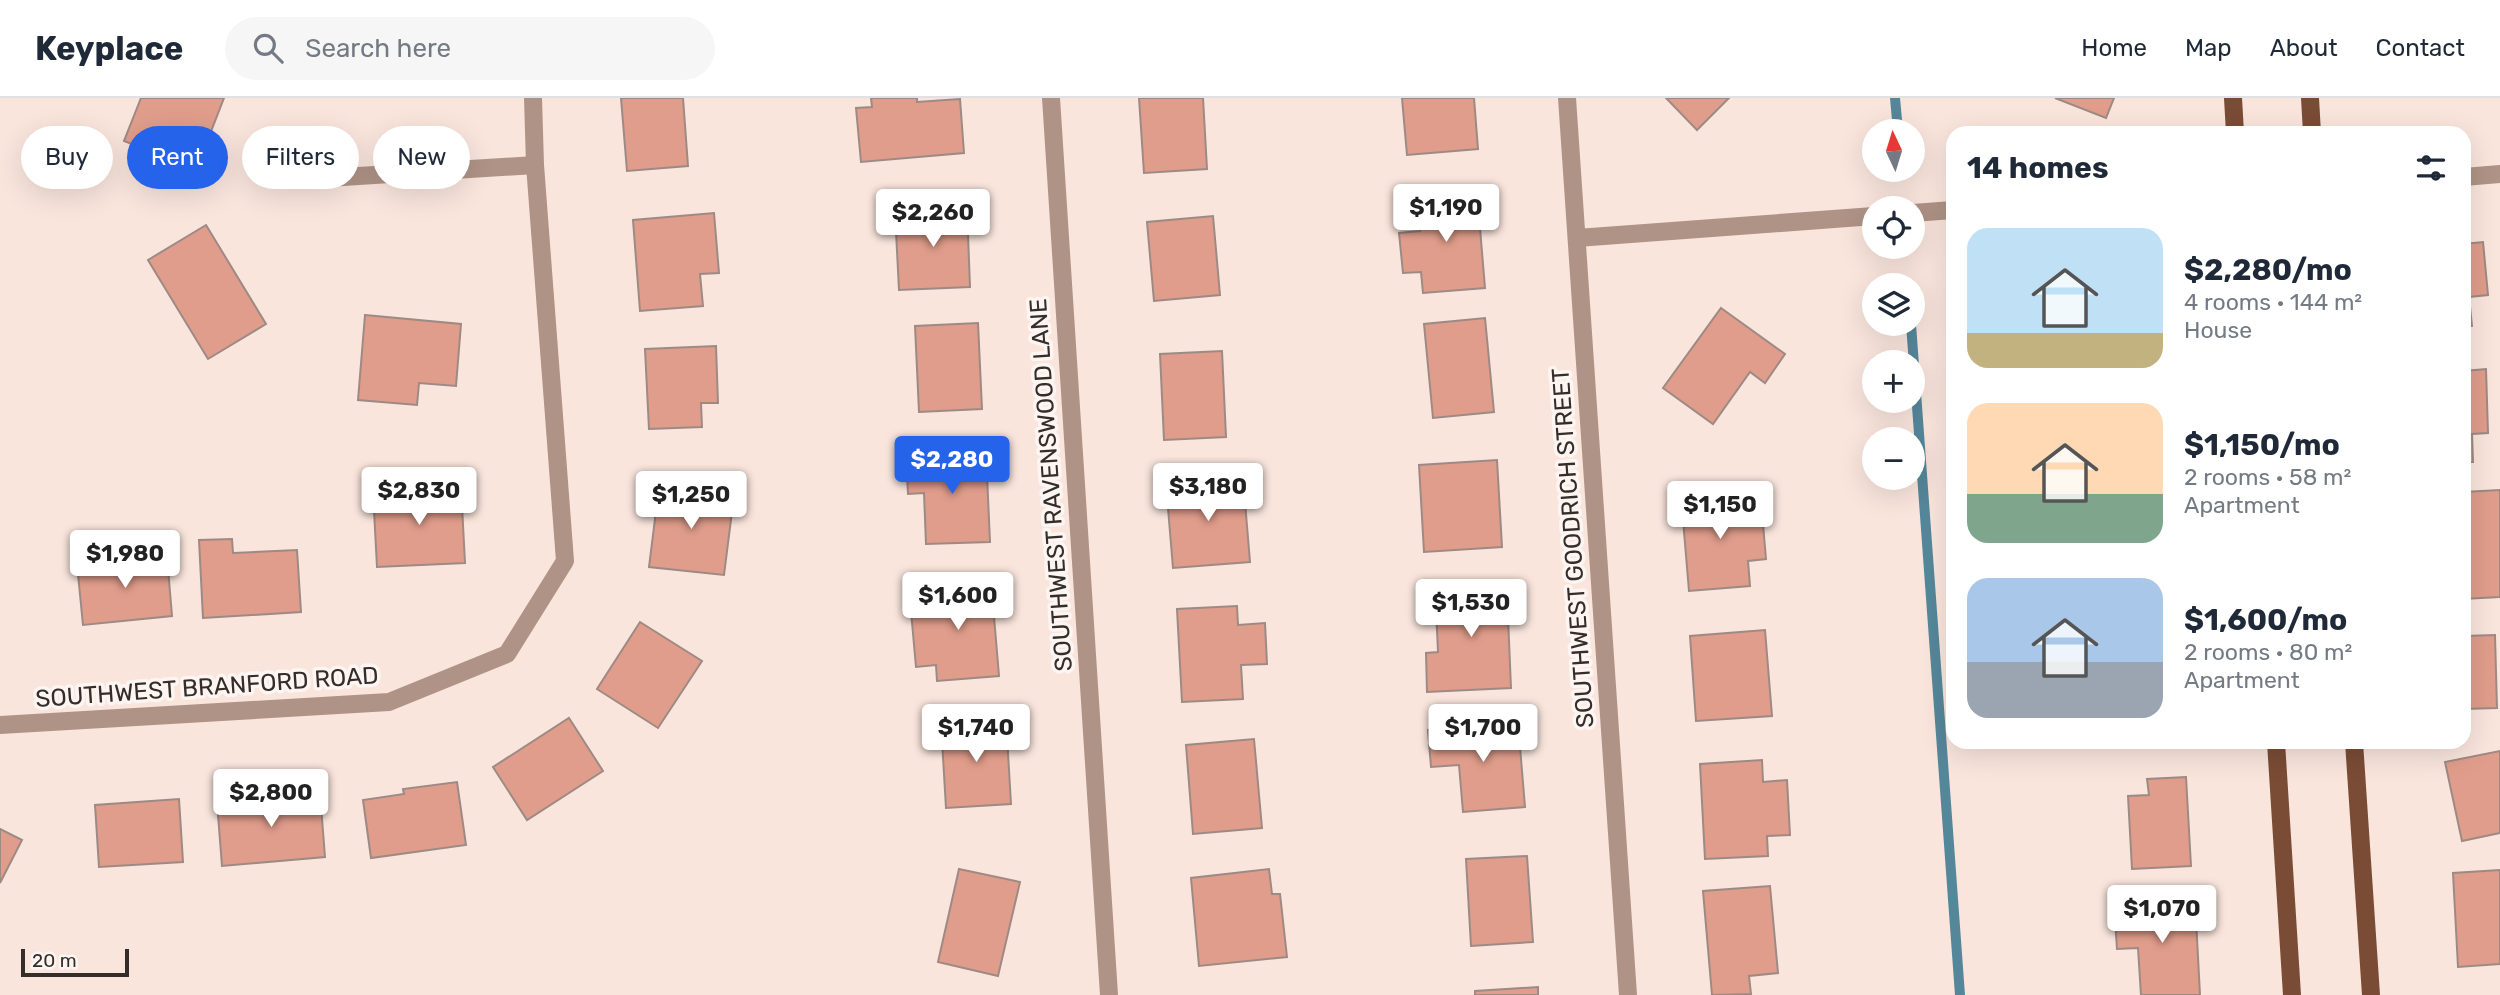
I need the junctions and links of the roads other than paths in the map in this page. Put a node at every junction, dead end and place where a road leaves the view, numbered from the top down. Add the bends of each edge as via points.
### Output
1 (534, 98) edge
2 (1051, 98) edge
3 (1566, 98) edge
4 (2233, 98) edge
5 (2310, 98) edge
6 (2235, 126) edge
7 (2312, 126) edge
8 (535, 165) junction
9 (2500, 174) edge
10 (359, 176) edge
11 (2471, 176) edge
12 (1946, 211) edge
13 (1925, 212) edge
14 (1862, 217) edge
15 (1577, 238) junction
16 (0, 725) edge
17 (2276, 749) edge
18 (2354, 749) edge
19 (1109, 995) edge
20 (1628, 995) edge
21 (2292, 995) edge
22 (2371, 995) edge

1 - 8 street, SOUTHWEST BRANFORD ROAD
2 - 19 street, SOUTHWEST RAVENSWOOD LANE
3 - 15 street, SOUTHWEST GOODRICH STREET
4 - 6 main road
5 - 7 main road
8 - 10 street
8 - 16 street, SOUTHWEST BRANFORD ROAD via 565,561 508,653 389,702
9 - 11 street
12 - 13 street
14 - 15 street
15 - 20 street, SOUTHWEST GOODRICH STREET
17 - 21 main road
18 - 22 main road

